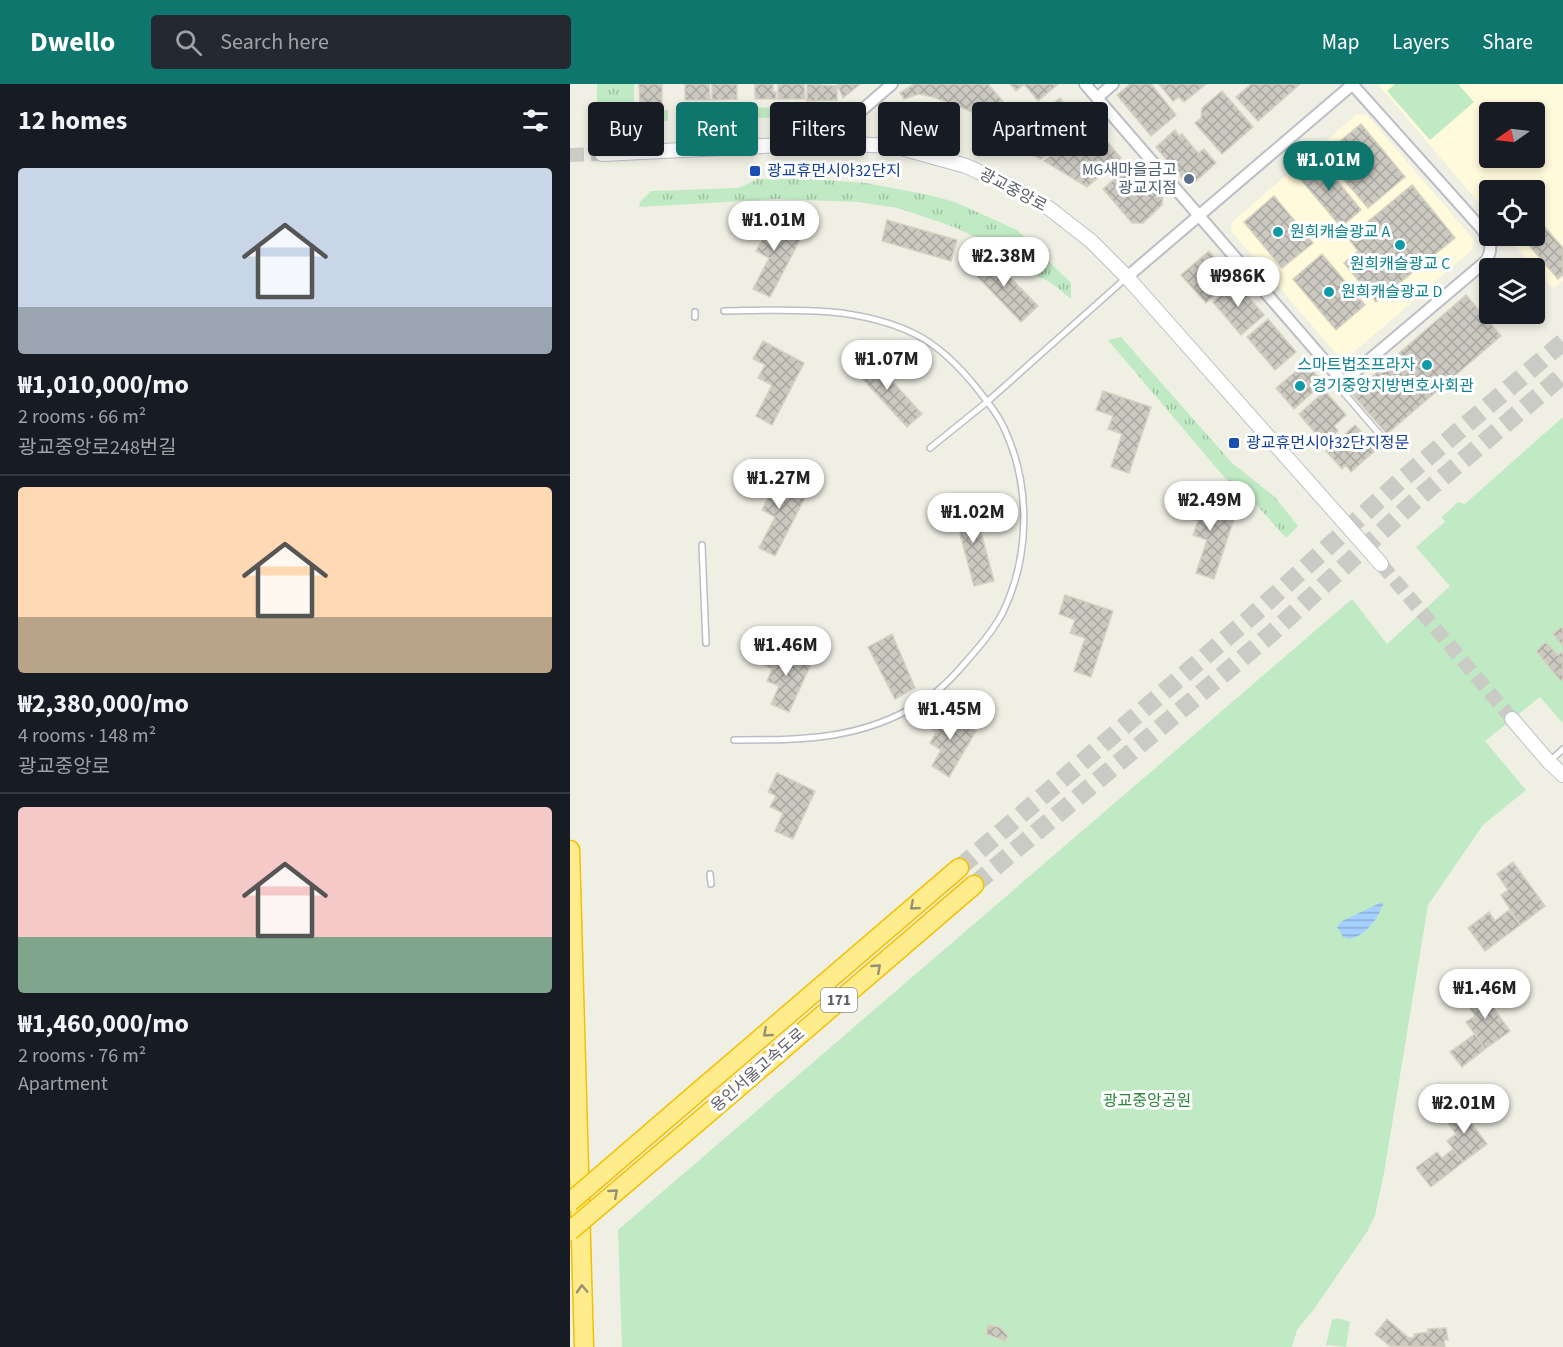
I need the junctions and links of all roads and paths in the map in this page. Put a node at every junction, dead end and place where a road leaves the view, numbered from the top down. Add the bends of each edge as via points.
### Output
1 (892, 84) edge
2 (1085, 84) edge
3 (1113, 84) edge
4 (1352, 84) edge
5 (1097, 98) junction
6 (866, 107) edge
7 (866, 145) edge
8 (770, 146) edge
9 (664, 151) edge
10 (1200, 216) junction
11 (1127, 277) junction
12 (724, 311) dead end
13 (1343, 382) junction
14 (987, 402) junction
15 (1382, 437) dead end
16 (930, 448) dead end
17 (702, 545) dead end
18 (1381, 564) tunnel mouth
19 (706, 643) dead end
20 (1512, 719) tunnel mouth
21 (734, 740) dead end
22 (1563, 749) edge
23 (1549, 762) junction
24 (1563, 775) edge
25 (570, 850) edge
26 (959, 868) tunnel mouth
27 (710, 874) dead end
28 (711, 884) dead end
29 (974, 885) tunnel mouth
30 (570, 1202) edge
31 (570, 1231) edge
32 (584, 1347) edge

1 - 6 street
2 - 5 street
3 - 5 street
4 - 10 street
4 - 13 street via 1492,243 1486,261
5 - 10 street
7 - 11 main road, 광교중앙로 via 894,146 939,157 1015,188 1050,208
8 - 9 main road, 광교중앙로
10 - 11 street
10 - 13 street
11 - 14 lane
11 - 18 main road, 광교중앙로
12 - 14 lane via 821,310 860,316 913,333 953,360
13 - 15 lane via 1344,393
14 - 16 lane
14 - 21 lane via 1004,427 1015,458 1024,515 1020,561 991,633 945,685 921,703 886,720 850,734
17 - 19 lane
20 - 23 main road
22 - 23 lane
23 - 24 main road
32 -> 25 highway
26 -> 30 highway, 용인서울고속도로 / 171, bridge
27 - 28 lane
31 -> 29 highway, 용인서울고속도로 / 171, bridge

